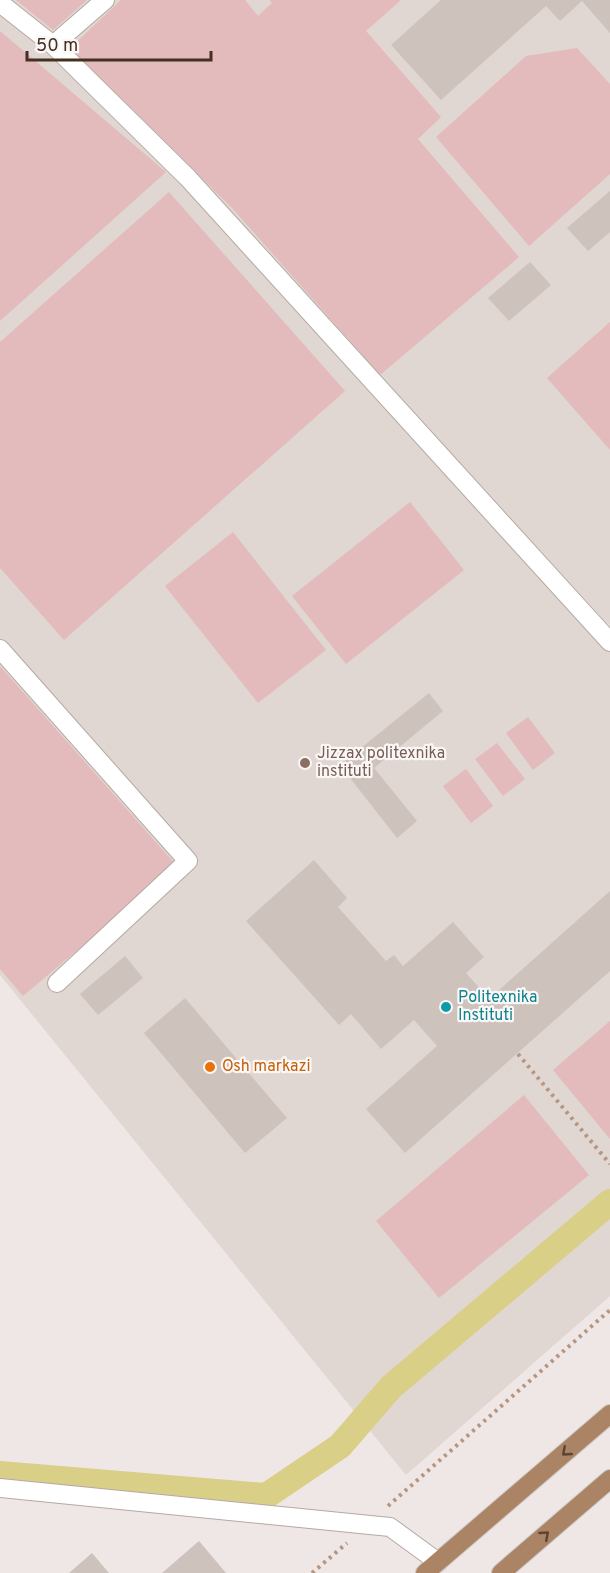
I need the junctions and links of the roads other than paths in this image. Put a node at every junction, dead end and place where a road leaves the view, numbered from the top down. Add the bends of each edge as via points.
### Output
1 (105, 0) edge
2 (0, 3) edge
3 (53, 45) junction
4 (610, 642) edge
5 (0, 649) edge
6 (57, 983) dead end
7 (610, 1414) edge
8 (610, 1479) edge
9 (0, 1488) edge
10 (431, 1568) edge
11 (501, 1573) edge

1 - 3 lane
2 - 3 lane
3 - 4 lane via 188,178
5 - 6 lane via 188,861
7 -> 10 main road
11 -> 8 main road
9 - 10 lane via 390,1527

